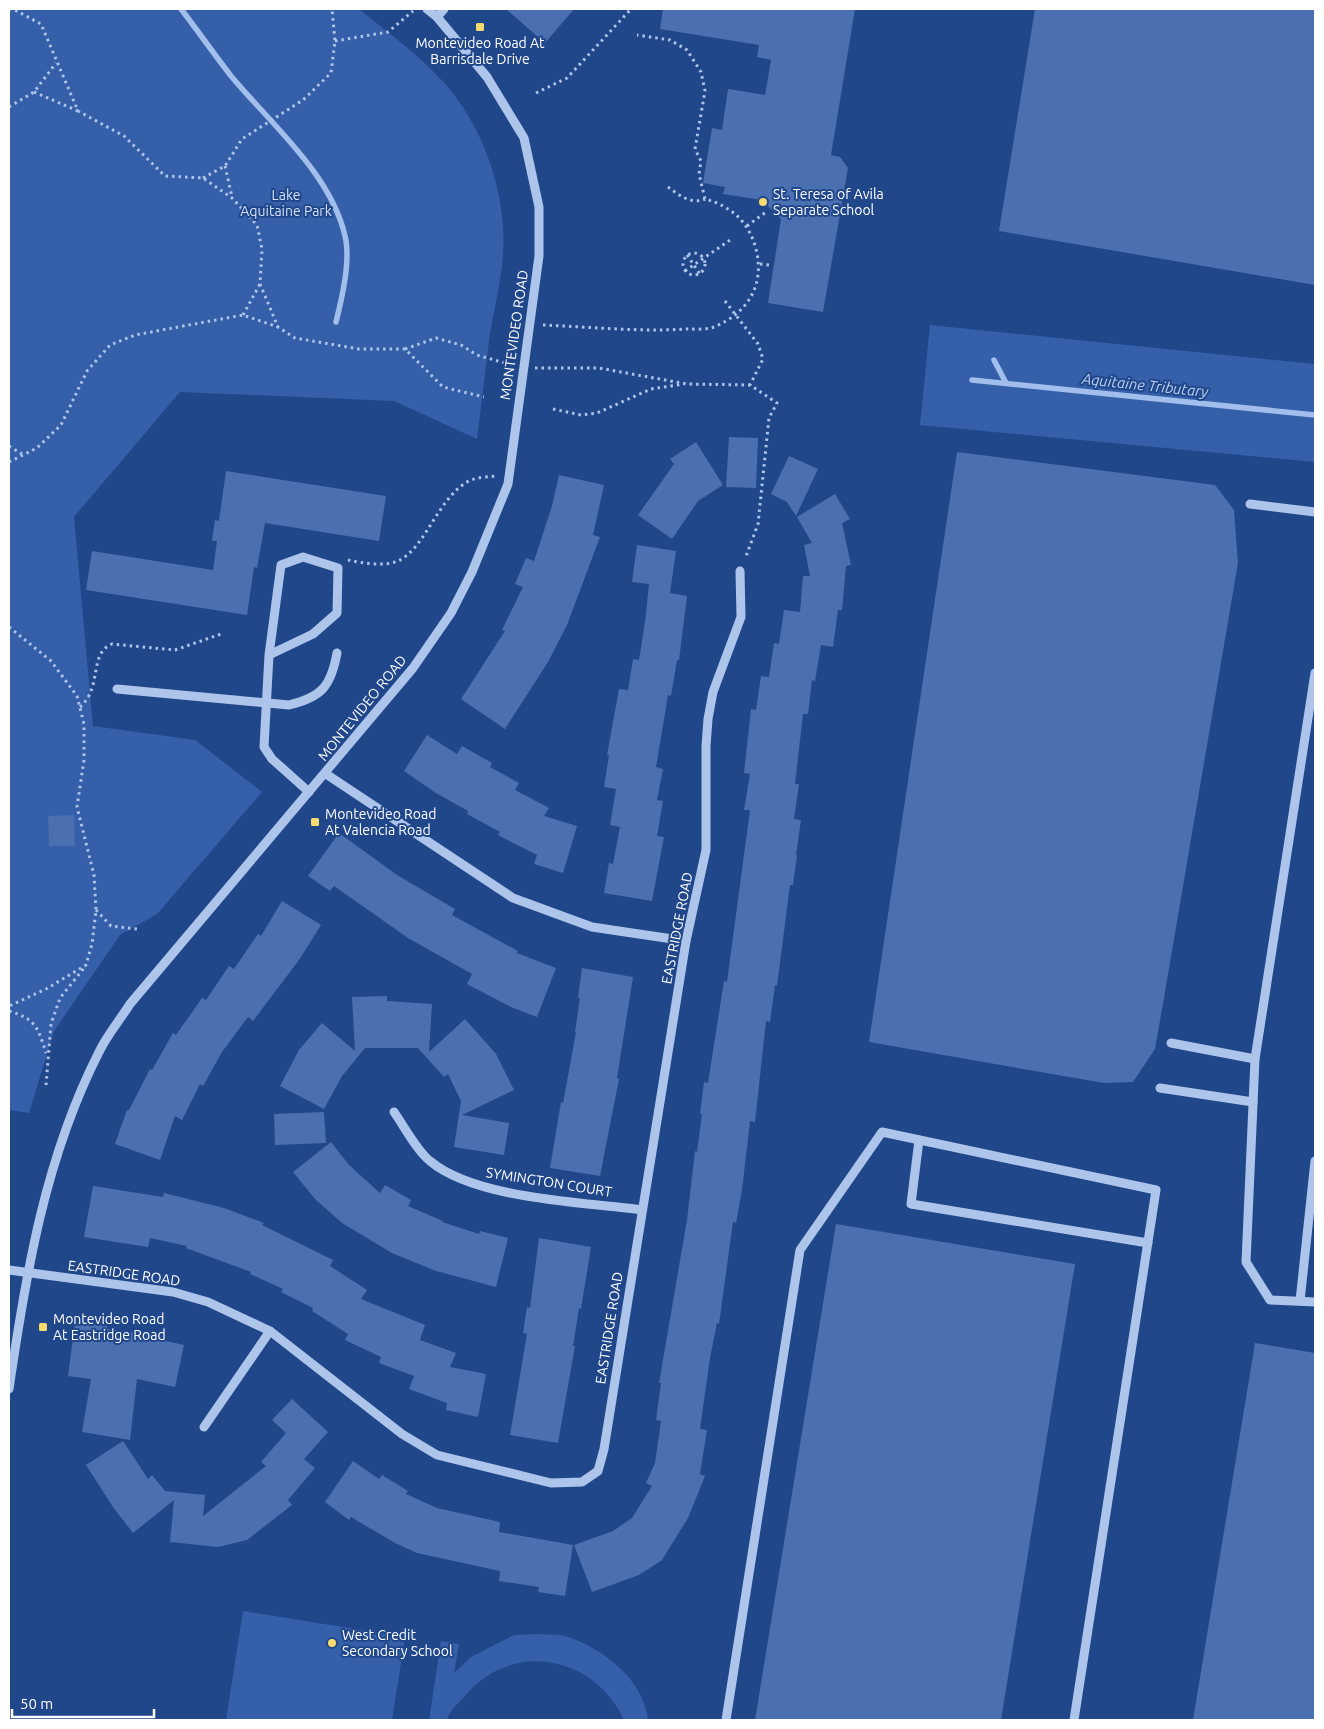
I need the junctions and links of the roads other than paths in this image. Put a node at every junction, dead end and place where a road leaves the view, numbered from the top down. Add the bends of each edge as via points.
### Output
1 (427, 9) edge
2 (444, 9) edge
3 (437, 17) junction
4 (1250, 504) dead end
5 (1315, 512) edge
6 (740, 571) road end
7 (337, 653) dead end
8 (269, 655) junction
9 (1315, 673) edge
10 (117, 689) dead end
11 (268, 704) junction
12 (326, 774) junction
13 (309, 792) junction
14 (686, 941) junction
15 (1171, 1044) dead end
16 (1255, 1059) junction
17 (1160, 1088) dead end
18 (1253, 1102) junction
19 (394, 1112) dead end
20 (919, 1140) junction
21 (1315, 1161) edge
22 (642, 1210) junction
23 (1148, 1242) junction
24 (9, 1270) edge
25 (26, 1273) junction
26 (1300, 1302) junction
27 (1315, 1302) edge
28 (270, 1331) junction
29 (9, 1389) edge
30 (204, 1427) dead end
31 (726, 1720) edge
32 (1074, 1720) edge

1 - 3 street, MONTEVIDEO ROAD
2 - 3 street
3 - 12 street, MONTEVIDEO ROAD via 487,77 524,138 540,207 539,256 508,484 452,613 413,668
4 - 5 street
6 - 14 street, EASTRIDGE ROAD via 740,616 713,692 708,719 706,850
7 - 11 street via 334,675 326,688 308,700 289,705
8 - 8 street via 281,565 303,557 338,568 337,613 313,634
8 - 11 street
9 - 16 street
10 - 11 street
11 - 13 street via 264,748
12 - 13 street, MONTEVIDEO ROAD
12 - 14 street via 513,898 592,927
13 - 25 street, MONTEVIDEO ROAD via 130,1004 100,1050 71,1112 52,1168
14 - 22 street, EASTRIDGE ROAD
15 - 16 street
16 - 18 street
17 - 18 street
18 - 26 street via 1246,1262 1270,1300
19 - 22 street, SYMINGTON COURT via 429,1160 449,1174 474,1185
20 - 23 street via 1156,1190
20 - 23 street via 911,1204
20 - 31 street via 882,1132 800,1250
21 - 26 street
22 - 28 street, EASTRIDGE ROAD via 604,1449 598,1470 582,1482 551,1483 437,1455 402,1434
23 - 32 street
24 - 25 street, EASTRIDGE ROAD
25 - 28 street, EASTRIDGE ROAD via 172,1292 208,1302
25 - 29 street, MONTEVIDEO ROAD
26 - 27 street
28 - 30 street

